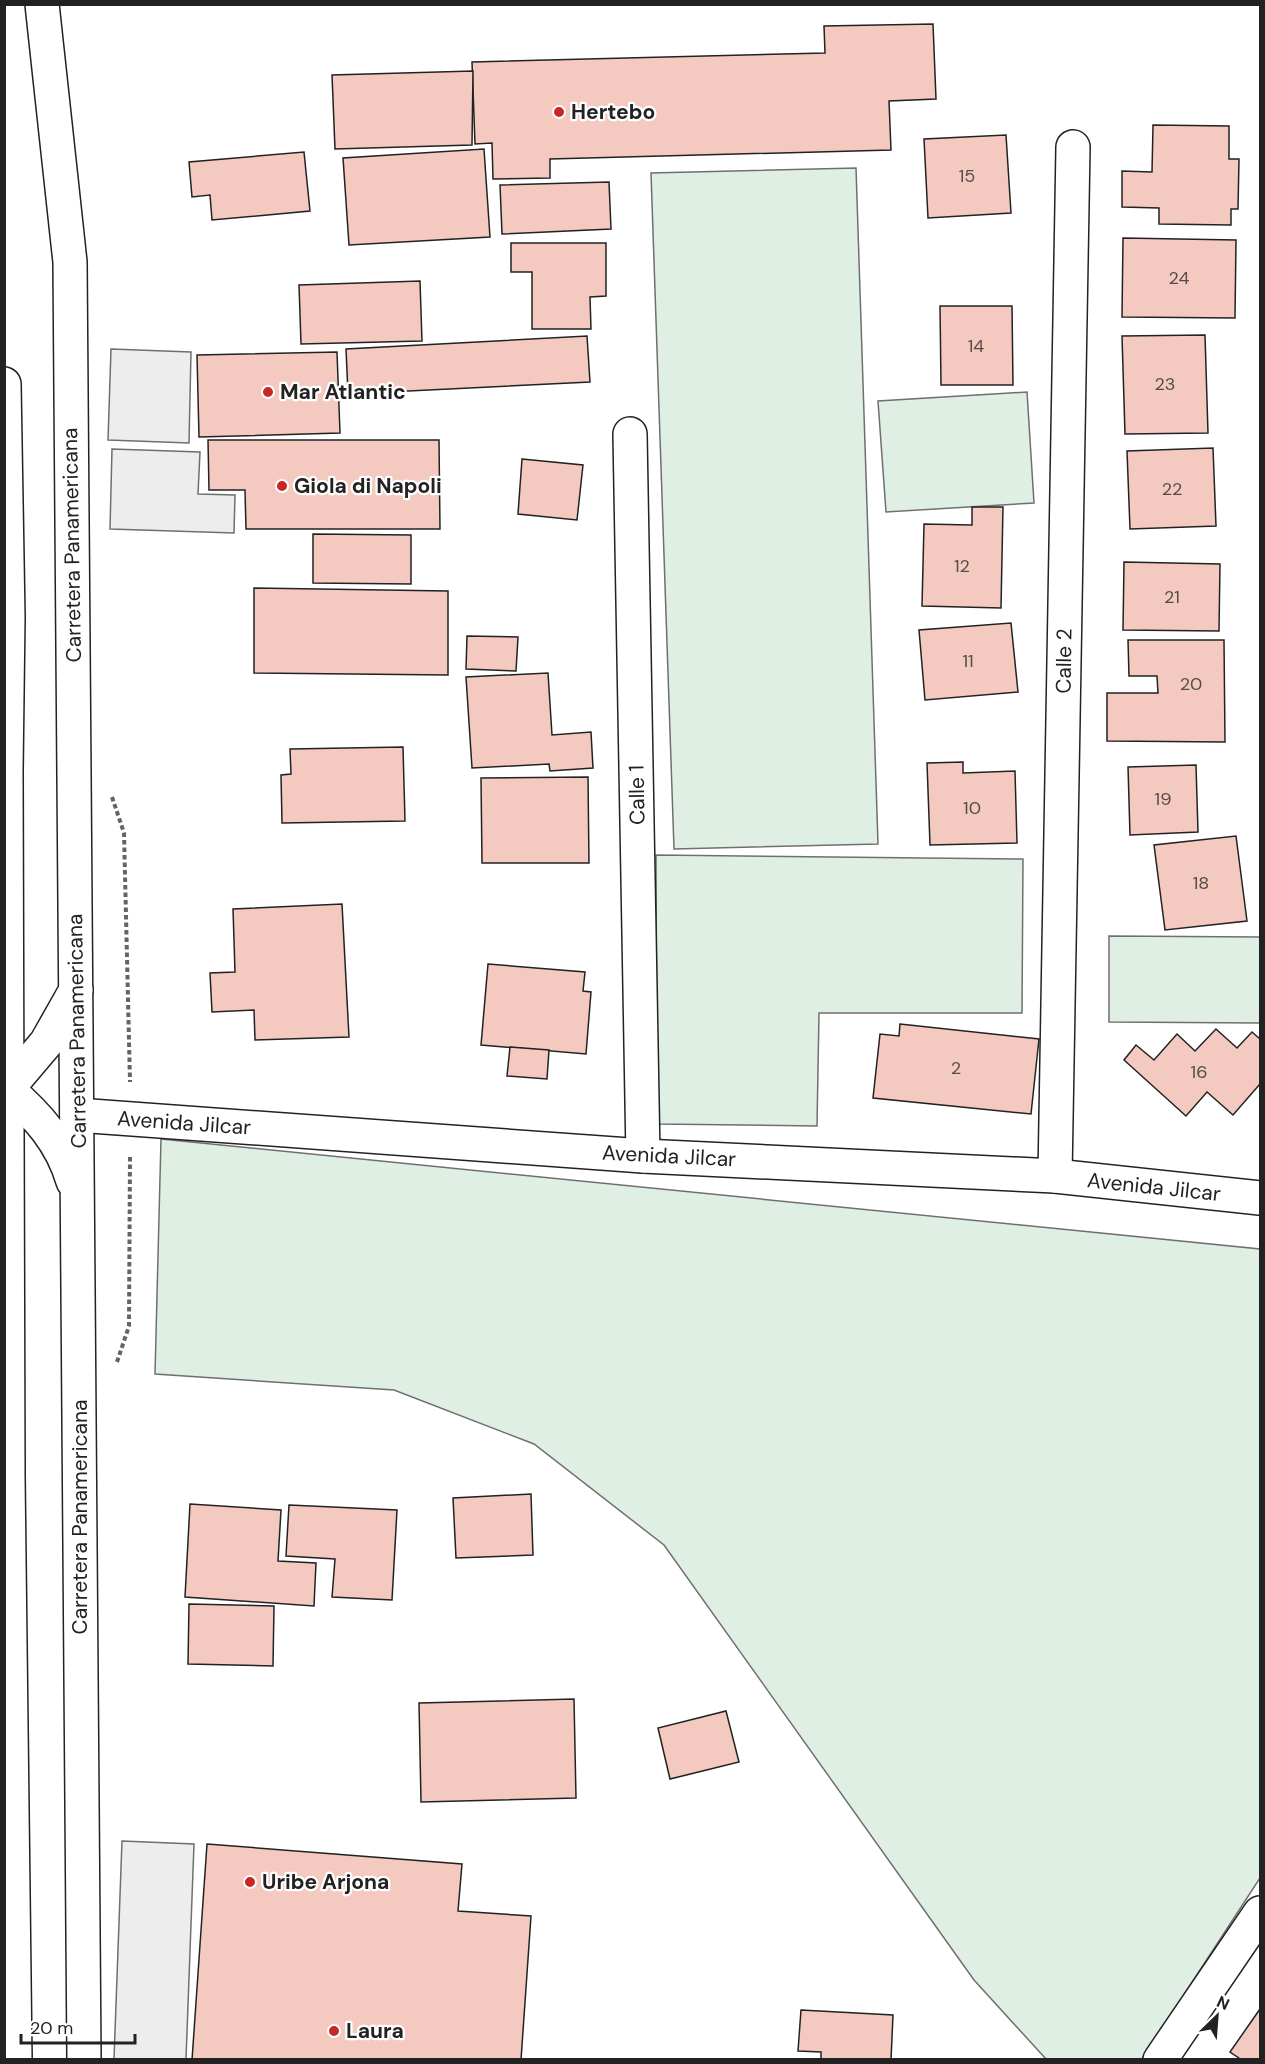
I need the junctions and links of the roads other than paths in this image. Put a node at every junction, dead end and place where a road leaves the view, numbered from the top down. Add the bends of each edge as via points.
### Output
1 (42, 4) edge
2 (1073, 147) dead end
3 (4, 384) edge
4 (630, 434) dead end
5 (76, 989) junction
6 (7, 1089) junction
7 (77, 1115) junction
8 (643, 1156) junction
9 (1055, 1176) junction
10 (1260, 1198) edge
11 (78, 1199) junction
12 (1260, 1913) edge
13 (15, 2060) edge
14 (84, 2060) edge
15 (1160, 2060) edge

1 - 5 main road, Carretera Panamericana via 70,262
2 - 9 main road, Calle 2
3 - 6 main road via 8,618
4 - 8 main road, Calle 1
5 - 6 main road via 46,1043
5 - 7 main road, Carretera Panamericana
6 - 11 main road via 53,1137 69,1167
6 - 13 main road
7 - 8 main road, Avenida Jilcar
7 - 11 main road, Carretera Panamericana
8 - 9 main road, Avenida Jilcar
9 - 10 main road, Avenida Jilcar
11 - 14 main road, Carretera Panamericana
12 - 15 main road

